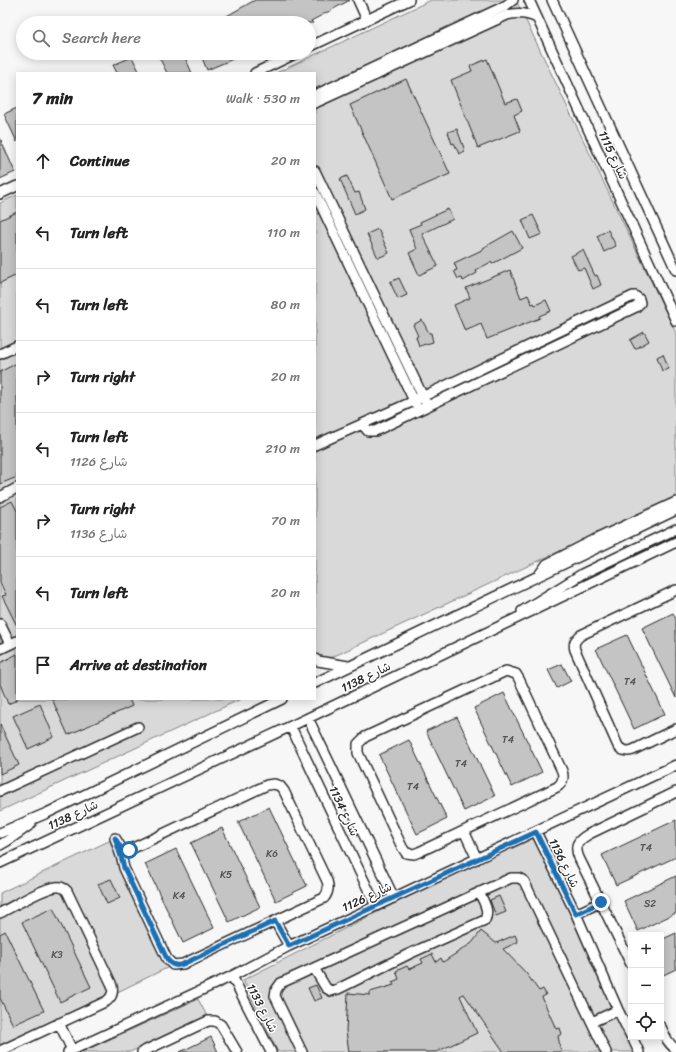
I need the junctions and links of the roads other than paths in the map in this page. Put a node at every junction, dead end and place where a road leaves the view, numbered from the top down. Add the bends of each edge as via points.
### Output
1 (358, 0) edge
2 (409, 0) edge
3 (513, 0) edge
4 (528, 0) edge
5 (552, 0) edge
6 (537, 18) junction
7 (367, 20) junction
8 (316, 44) edge
9 (285, 60) edge
10 (269, 70) edge
11 (316, 95) edge
12 (316, 103) edge
13 (316, 173) edge
14 (16, 186) edge
15 (0, 194) edge
16 (316, 195) edge
17 (676, 270) edge
18 (665, 296) junction
19 (676, 310) edge
20 (676, 321) edge
21 (16, 346) edge
22 (0, 354) edge
23 (418, 399) junction
24 (427, 406) junction
25 (418, 410) junction
26 (362, 424) junction
27 (316, 445) edge
28 (16, 488) edge
29 (0, 496) edge
30 (676, 502) edge
31 (676, 510) edge
32 (676, 529) edge
33 (676, 542) edge
34 (538, 577) junction
35 (676, 590) edge
36 (0, 624) edge
37 (501, 625) junction
38 (13, 642) edge
39 (0, 649) edge
40 (316, 660) edge
41 (348, 666) junction
42 (316, 682) edge
43 (278, 700) edge
44 (308, 718) junction
45 (138, 726) dead end
46 (291, 727) junction
47 (676, 729) edge
48 (676, 765) edge
49 (0, 791) edge
50 (676, 792) edge
51 (47, 813) junction
52 (464, 831) junction
53 (536, 832) junction
54 (0, 834) edge
55 (0, 844) edge
56 (477, 859) junction
57 (0, 863) edge
58 (479, 892) junction
59 (394, 898) junction
60 (601, 902) junction
61 (376, 906) junction
62 (0, 912) edge
63 (576, 914) junction
64 (275, 921) junction
65 (289, 946) junction
66 (628, 958) edge
67 (314, 968) junction
68 (232, 976) junction
69 (618, 1010) junction
70 (592, 1022) junction
71 (59, 1023) junction
72 (628, 1030) edge
73 (664, 1034) edge
74 (633, 1040) edge
75 (88, 1048) edge
76 (676, 1049) edge
77 (70, 1051) edge
78 (0, 1052) edge
79 (142, 1052) edge
80 (237, 1052) edge
81 (271, 1052) edge
82 (302, 1052) edge
83 (606, 1052) edge
84 (639, 1052) edge

1 - 7 street
2 - 7 street
3 - 11 street
4 - 6 street, شارع 1115
5 - 17 street, شارع 1115
6 - 12 street via 523,13 507,15
6 - 18 street, شارع 1115
7 - 8 street
9 - 10 street
13 - 23 street
14 - 15 street
16 - 23 street
18 - 19 street
18 - 20 street, شارع 1115
21 - 22 street
23 - 24 street
23 - 24 street via 633,296 639,299 640,303 636,307
23 - 25 street
23 - 26 street
24 - 25 street
25 - 26 street via 373,432 368,431
26 - 27 street
28 - 29 street
30 - 34 street via 547,564
31 - 34 street, شارع 1138
32 - 37 street via 582,574
33 - 37 street, شارع 1138
34 - 41 street, شارع 1138
35 - 47 street via 581,635 574,642 575,650 622,750 633,750
36 - 38 street
37 - 44 street, شارع 1138
38 - 39 street
40 - 41 street
41 - 42 street, شارع 1138
43 - 51 street, شارع 1138
44 - 46 street, شارع 1138
44 - 59 street, شارع 1134
45 - 49 street
46 - 57 street, شارع 1138
46 - 61 street, شارع 1134
48 - 53 street, شارع 1126
50 - 60 street via 589,834 577,844 579,858
51 - 54 street, شارع 1138
51 - 55 street
52 - 52 street via 557,787 563,779 562,771 520,679 513,673 503,672 372,734 362,739 357,747 406,853 414,854
52 - 56 street
53 - 56 street, شارع 1126
53 - 63 street, شارع 1136
56 - 59 street, شارع 1126
58 - 67 street
58 - 67 street via 486,907 485,920 338,989 331,991 326,988
58 - 70 street via 511,878 524,881
59 - 61 street, شارع 1126
60 - 63 street
60 - 66 street
61 - 65 street, شارع 1126
62 - 71 street via 48,889 61,887 67,891 113,992 107,1001
63 - 69 street, شارع 1136
64 - 64 street via 324,898 329,889 280,786 267,785 125,854 115,838 124,868 167,959 173,965 183,964
64 - 65 street
65 - 68 street, شارع 1126
67 - 82 street via 281,983 275,996
68 - 75 street, شارع 1126
68 - 81 street, شارع 1133
69 - 70 street
69 - 72 street, شارع 1136
70 - 83 street
71 - 77 street
71 - 78 street
73 - 76 street via 667,1041
74 - 84 street, شارع 1136
75 - 77 street, شارع 1126
79 - 80 street via 215,1020 222,1025

